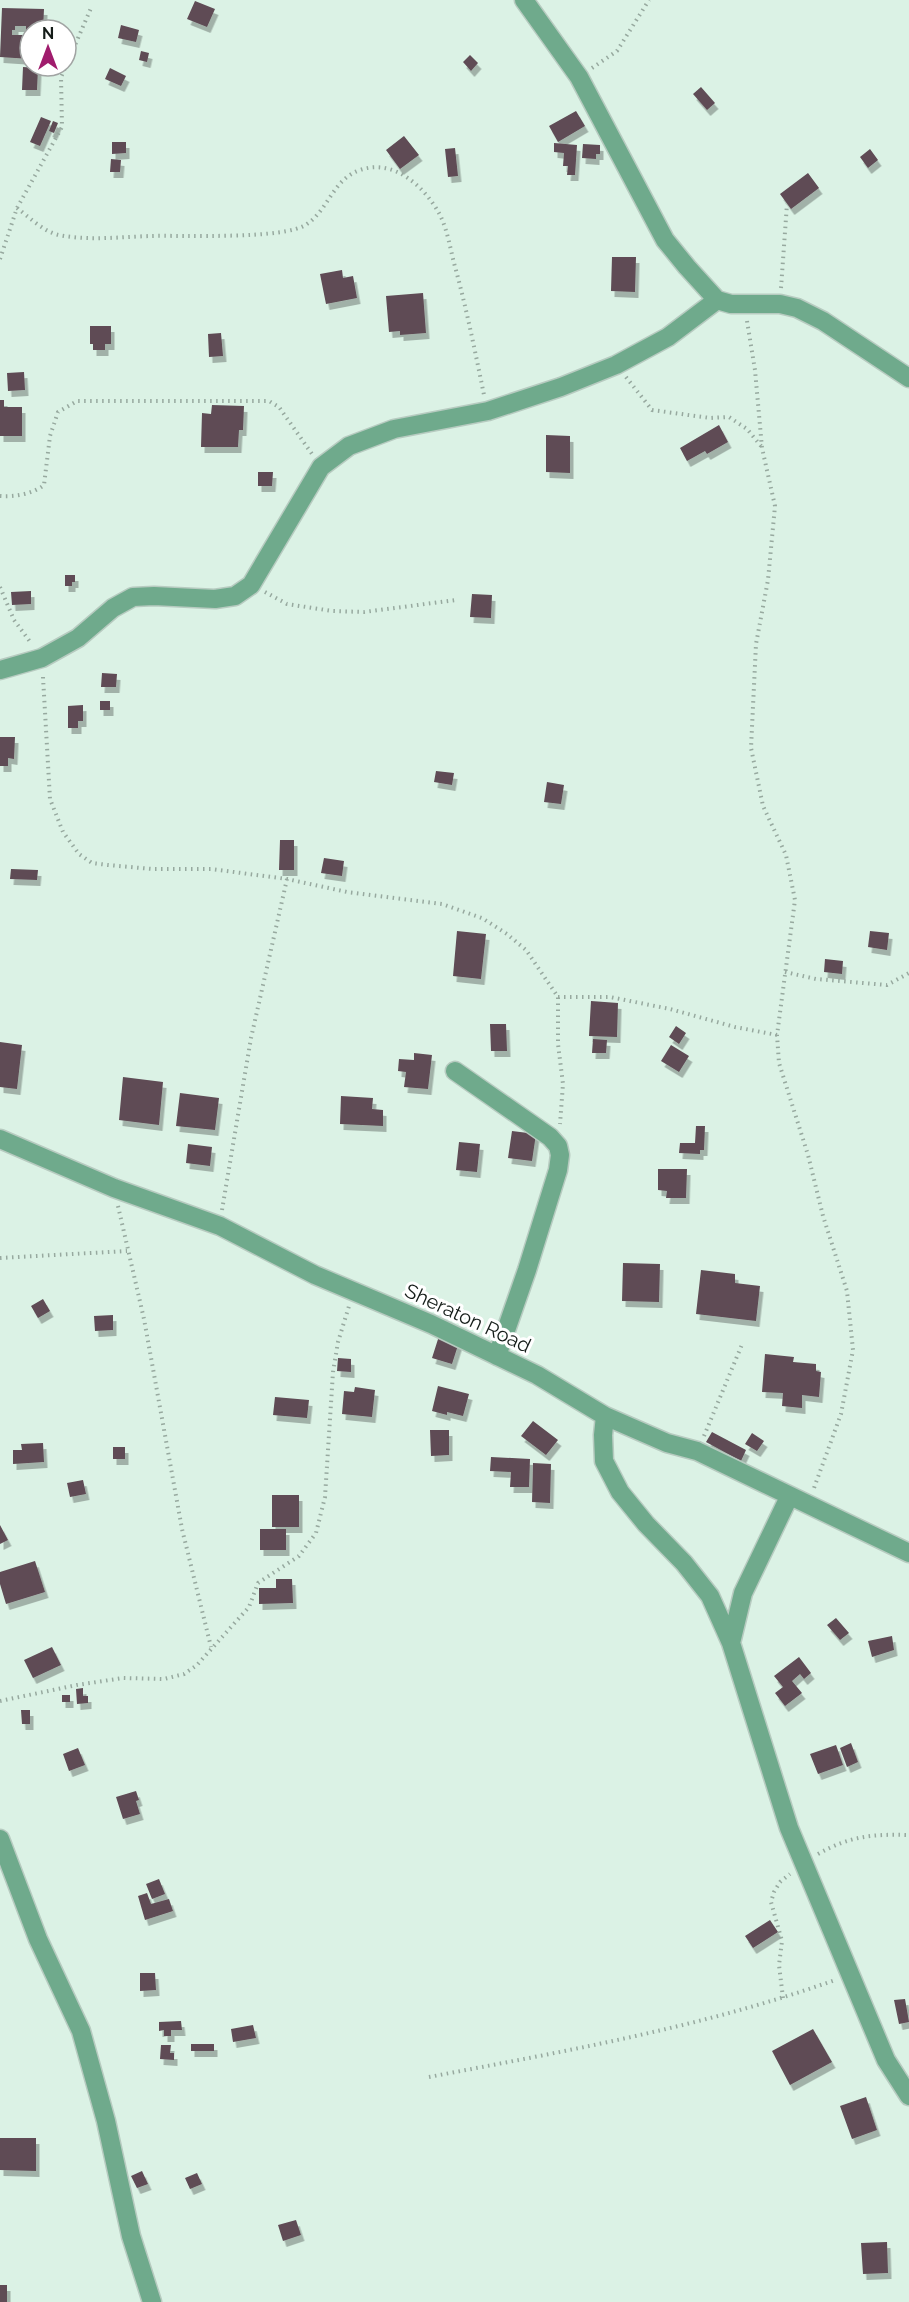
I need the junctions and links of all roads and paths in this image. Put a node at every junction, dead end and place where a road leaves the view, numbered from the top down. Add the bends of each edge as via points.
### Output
1 (524, 0) edge
2 (649, 0) edge
3 (91, 8) dead end
4 (78, 38) edge
5 (579, 77) junction
6 (61, 78) edge
7 (787, 204) dead end
8 (17, 208) junction
9 (0, 259) edge
10 (717, 300) junction
11 (780, 304) junction
12 (745, 306) junction
13 (616, 365) junction
14 (909, 378) edge
15 (488, 411) junction
16 (762, 448) junction
17 (321, 467) junction
18 (0, 496) edge
19 (251, 585) junction
20 (0, 587) edge
21 (456, 600) dead end
22 (42, 658) junction
23 (0, 670) edge
24 (287, 879) junction
25 (785, 972) junction
26 (909, 973) edge
27 (558, 997) junction
28 (777, 1035) junction
29 (455, 1071) dead end
30 (0, 1139) edge
31 (558, 1146) junction
32 (114, 1188) junction
33 (220, 1226) junction
34 (127, 1251) junction
35 (0, 1258) edge
36 (354, 1291) junction
37 (743, 1342) dead end
38 (497, 1356) junction
39 (605, 1416) junction
40 (697, 1451) junction
41 (789, 1497) junction
42 (806, 1505) junction
43 (909, 1553) edge
44 (731, 1643) junction
45 (211, 1647) junction
46 (0, 1701) edge
47 (909, 1835) edge
48 (0, 1839) edge
49 (803, 1862) junction
50 (850, 1974) junction
51 (783, 1999) junction
52 (429, 2077) dead end
53 (909, 2096) edge
54 (152, 2302) edge

1 - 5 street
2 - 5 path via 617,51
3 - 4 path
5 - 10 street via 665,240
6 - 8 path via 62,127
7 - 11 path
8 - 9 path
8 - 15 path via 56,235 100,238 289,231 307,225 344,177 362,169 381,168 404,174 424,192 440,215 462,291
10 - 12 street
10 - 13 street via 668,337
11 - 12 street
11 - 14 street via 823,321
12 - 16 path
13 - 15 street
13 - 16 path via 652,410 729,417 747,429
15 - 17 street via 394,429 349,446
16 - 25 path via 775,506 768,580 756,645 751,748 763,806 786,855 795,900
17 - 18 path via 279,407 269,401 77,401 58,412 50,435 44,485 27,493
17 - 19 street
19 - 21 path via 287,604 332,611 364,612
19 - 22 street via 235,596 215,599 133,597 113,608 78,638
20 - 22 path via 14,620
22 - 23 street
22 - 24 path via 50,799 63,832 79,854 92,863 108,866 211,869
24 - 27 path via 347,892 442,904 482,918 526,950
24 - 33 path via 251,1038
25 - 26 path via 816,979 888,985
25 - 28 path
27 - 28 path via 610,997
27 - 31 path via 563,1084
28 - 42 path via 779,1063 847,1291 853,1350 841,1414
29 - 31 street
30 - 32 street, Sheraton Road
31 - 38 street via 558,1170
32 - 33 street, Sheraton Road
32 - 34 path
33 - 36 street, Sheraton Road
34 - 35 path
34 - 45 path via 144,1319 182,1529
36 - 38 street, Sheraton Road
36 - 45 path via 338,1342 329,1413 325,1497 316,1533 299,1556 258,1582 249,1607
37 - 40 path
38 - 39 street, Sheraton Road
39 - 40 street, Sheraton Road via 667,1443
39 - 44 street via 604,1461 620,1492 711,1596
40 - 41 street, Sheraton Road
41 - 42 street, Sheraton Road
41 - 44 street via 743,1593
42 - 43 street, Sheraton Road
44 - 49 street
45 - 46 path via 184,1674 164,1679 123,1678
47 - 49 path via 879,1834 838,1842
48 - 54 street via 38,1939 81,2031 131,2236
49 - 50 street
49 - 51 path via 780,1882 771,1902 782,1941 779,1965
50 - 51 path
50 - 53 street via 886,2060
51 - 52 path via 636,2038

